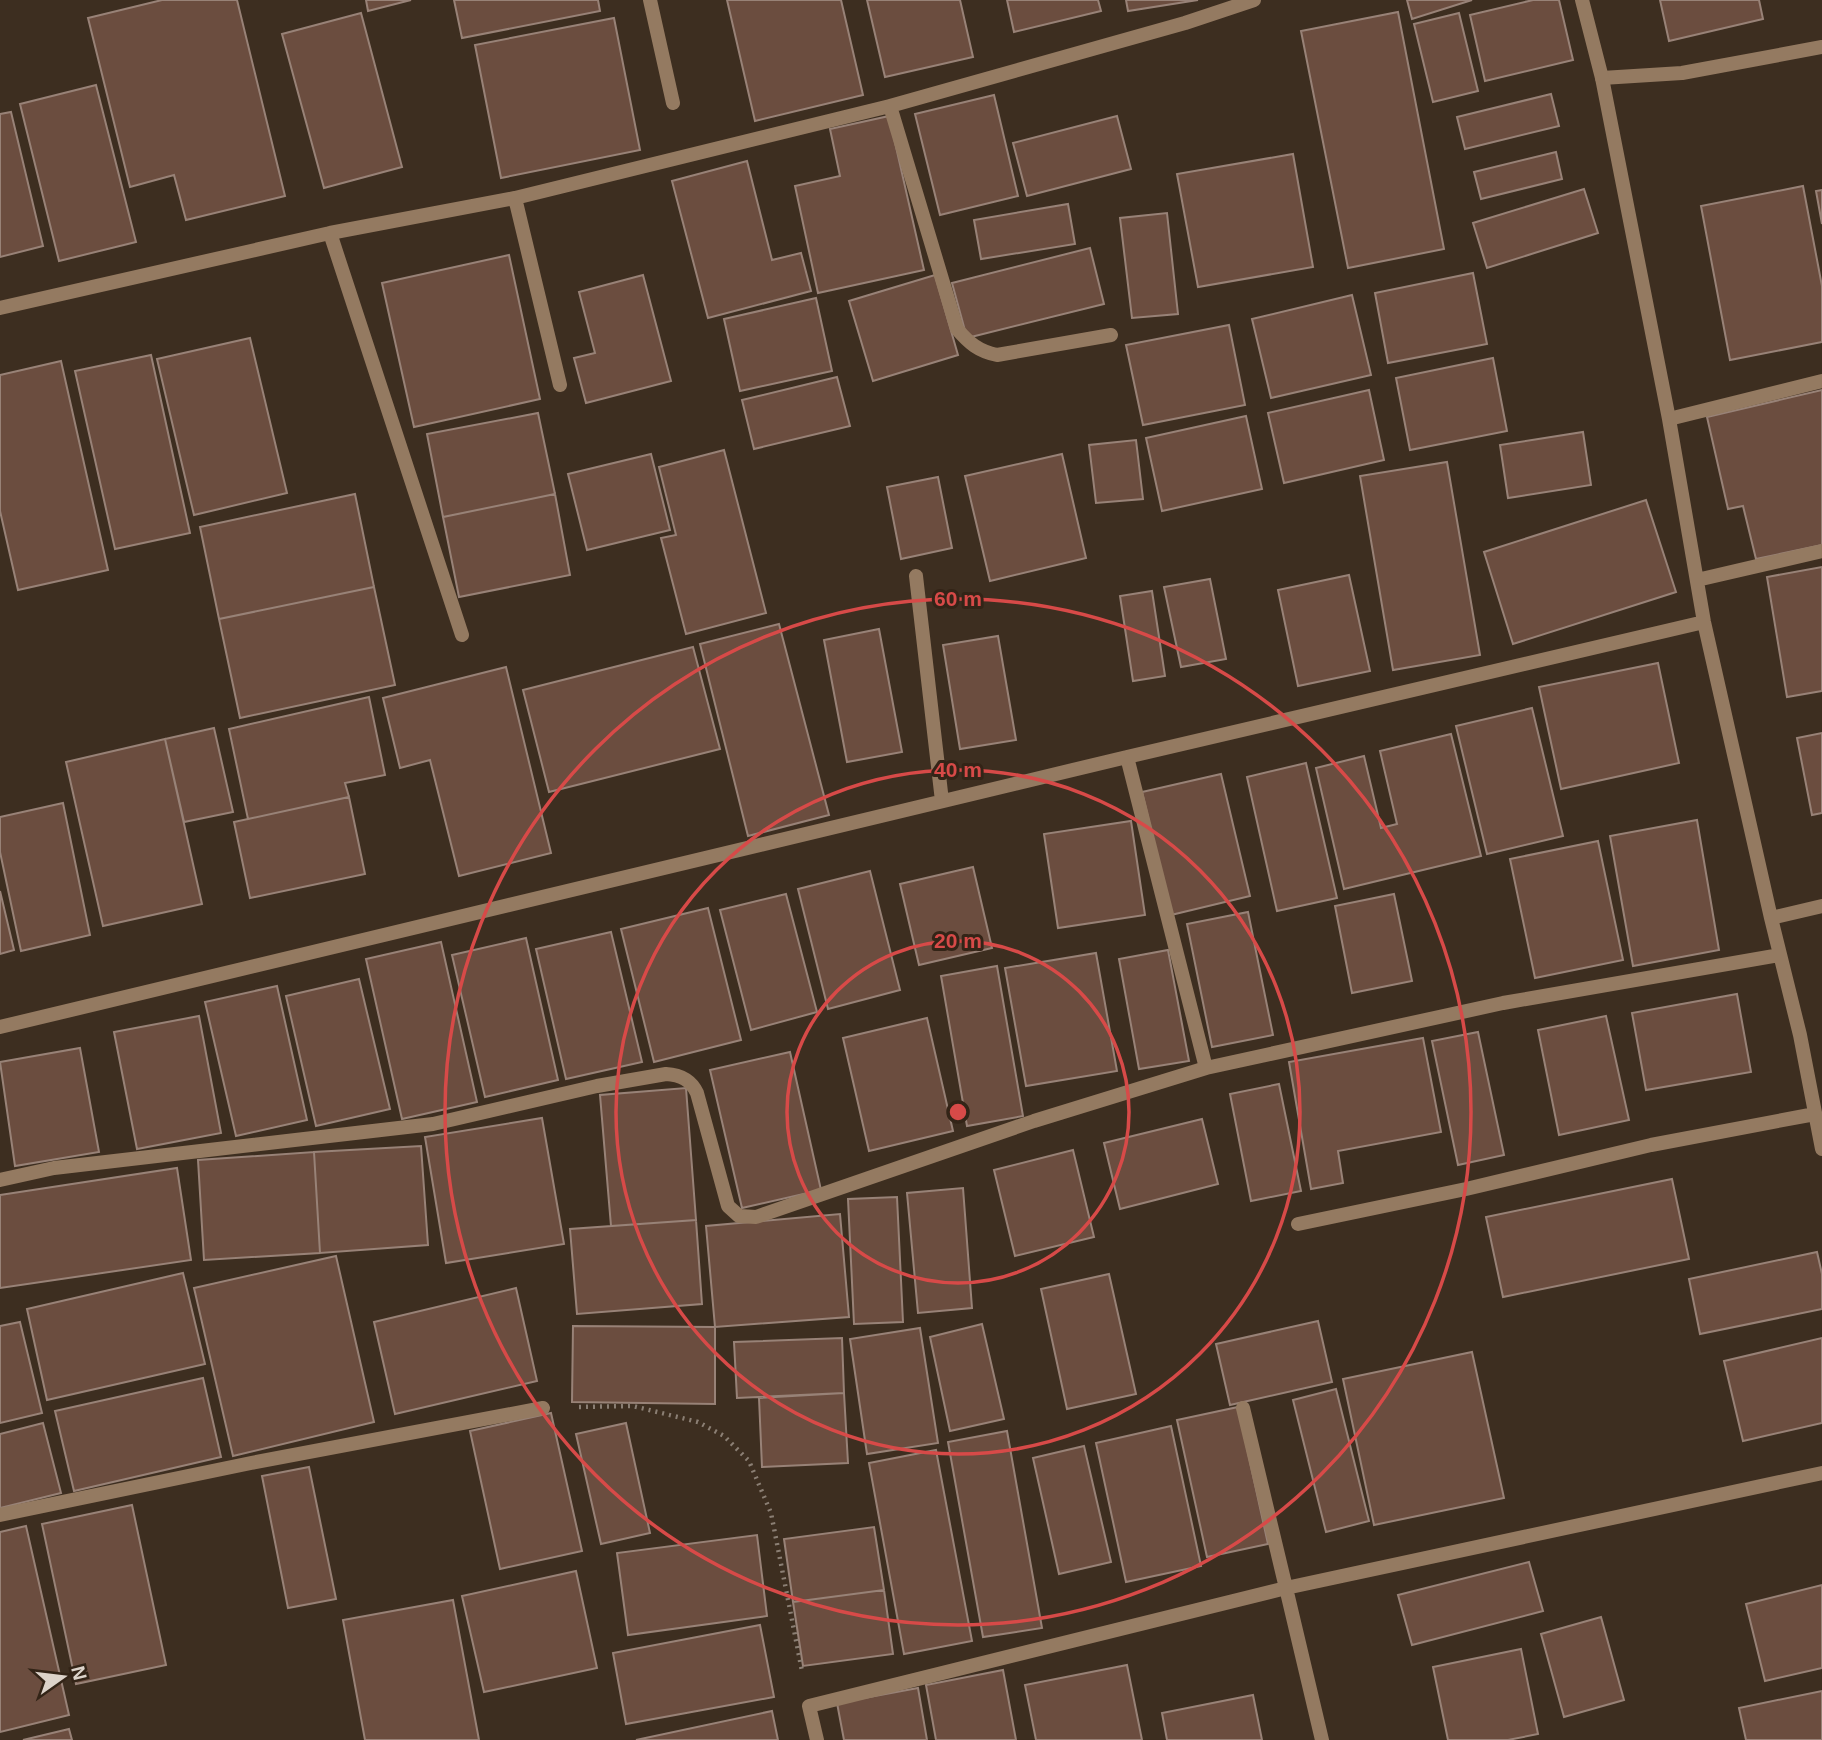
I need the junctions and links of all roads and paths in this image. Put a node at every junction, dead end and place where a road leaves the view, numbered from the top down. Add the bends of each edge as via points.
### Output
1 (650, 0) edge
2 (1254, 0) edge
3 (1582, 0) edge
4 (1822, 47) edge
5 (1602, 78) junction
6 (673, 103) dead end
7 (891, 106) junction
8 (515, 198) junction
9 (330, 233) junction
10 (0, 308) edge
11 (1111, 335) dead end
12 (1822, 382) edge
13 (560, 385) dead end
14 (1669, 419) junction
15 (1822, 551) edge
16 (916, 576) dead end
17 (1697, 580) junction
18 (1704, 622) junction
19 (461, 635) dead end
20 (1127, 757) junction
21 (942, 801) junction
22 (1822, 906) edge
23 (1771, 918) junction
24 (1780, 955) junction
25 (0, 1027) edge
26 (1206, 1068) junction
27 (1815, 1114) junction
28 (1822, 1149) edge
29 (0, 1180) edge
30 (1298, 1224) dead end
31 (543, 1408) joint
32 (1242, 1408) dead end
33 (1822, 1473) edge
34 (0, 1515) edge
35 (1286, 1588) junction
36 (809, 1706) junction
37 (817, 1740) edge
38 (1322, 1740) edge

1 - 6 street
2 - 7 street
3 - 5 street
4 - 5 street via 1682,73
5 - 14 street
7 - 8 street
7 - 11 street via 957,329 968,343 996,355
8 - 9 street
8 - 13 street
9 - 10 street
9 - 19 street
12 - 14 street
14 - 17 street
15 - 17 street
16 - 21 street
17 - 18 street
18 - 20 street
18 - 23 street
20 - 21 street
20 - 26 street
21 - 25 street
22 - 23 street
23 - 24 street
24 - 26 street via 1503,1003
24 - 27 street
26 - 29 street via 1034,1121 756,1217 739,1216 727,1206 692,1084 666,1074 433,1124 54,1168
27 - 28 street
27 - 30 street via 1651,1145
31 - 34 street
31 - 36 path via 633,1406 698,1422 724,1436 749,1461 771,1513
32 - 35 street
33 - 35 street
35 - 36 street
35 - 38 street
36 - 37 street

